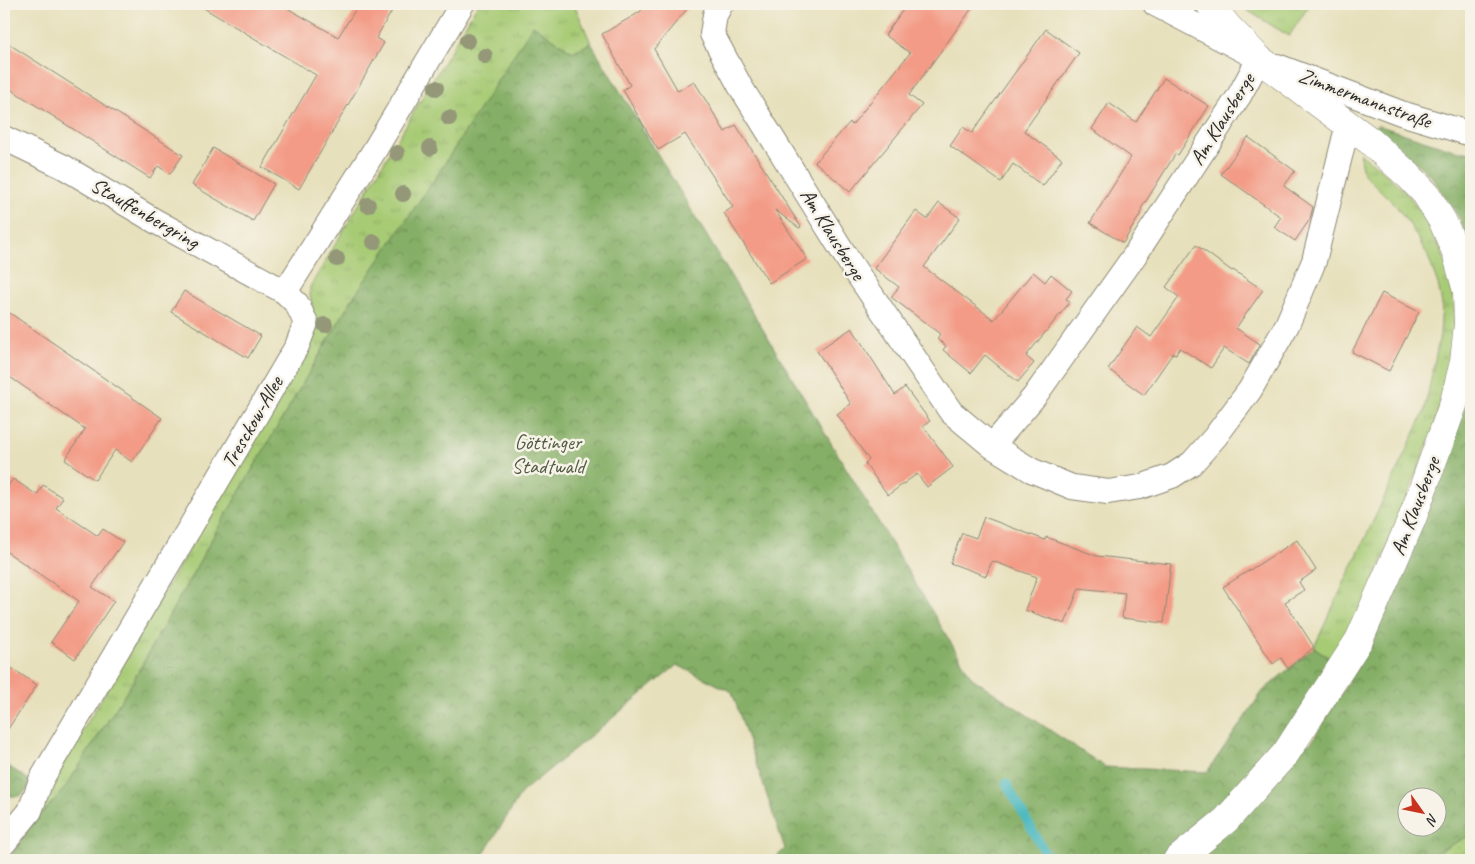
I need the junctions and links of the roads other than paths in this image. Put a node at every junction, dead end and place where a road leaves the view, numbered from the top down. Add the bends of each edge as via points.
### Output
1 (462, 4) edge
2 (721, 4) edge
3 (1155, 4) edge
4 (1210, 4) edge
5 (1260, 59) junction
6 (1348, 124) junction
7 (1471, 134) edge
8 (5, 141) edge
9 (285, 292) junction
10 (992, 446) junction
11 (4, 843) edge
12 (1177, 860) edge

1 - 9 street
2 - 10 street, Am Klausberge via 714,15 712,34 740,86 850,263 951,412
3 - 5 street, Am Klausberge
4 - 5 street
5 - 6 street, Am Klausberge
5 - 7 street, Zimmermannstraße via 1401,114
5 - 10 street, Am Klausberge via 1135,255 1034,397
6 - 10 street, Am Klausberge via 1314,261 1286,325 1250,390 1192,463 1172,476 1140,487 1108,492 1072,487 1031,470
6 - 12 street, Am Klausberge via 1414,181 1426,194 1447,229 1467,291 1464,362 1454,402 1412,519 1359,640 1286,753 1226,820
8 - 9 street, Stauffenbergring via 64,167 154,221
9 - 11 street, Tresckow-Allee via 297,304 306,323 297,346 41,780 30,811

